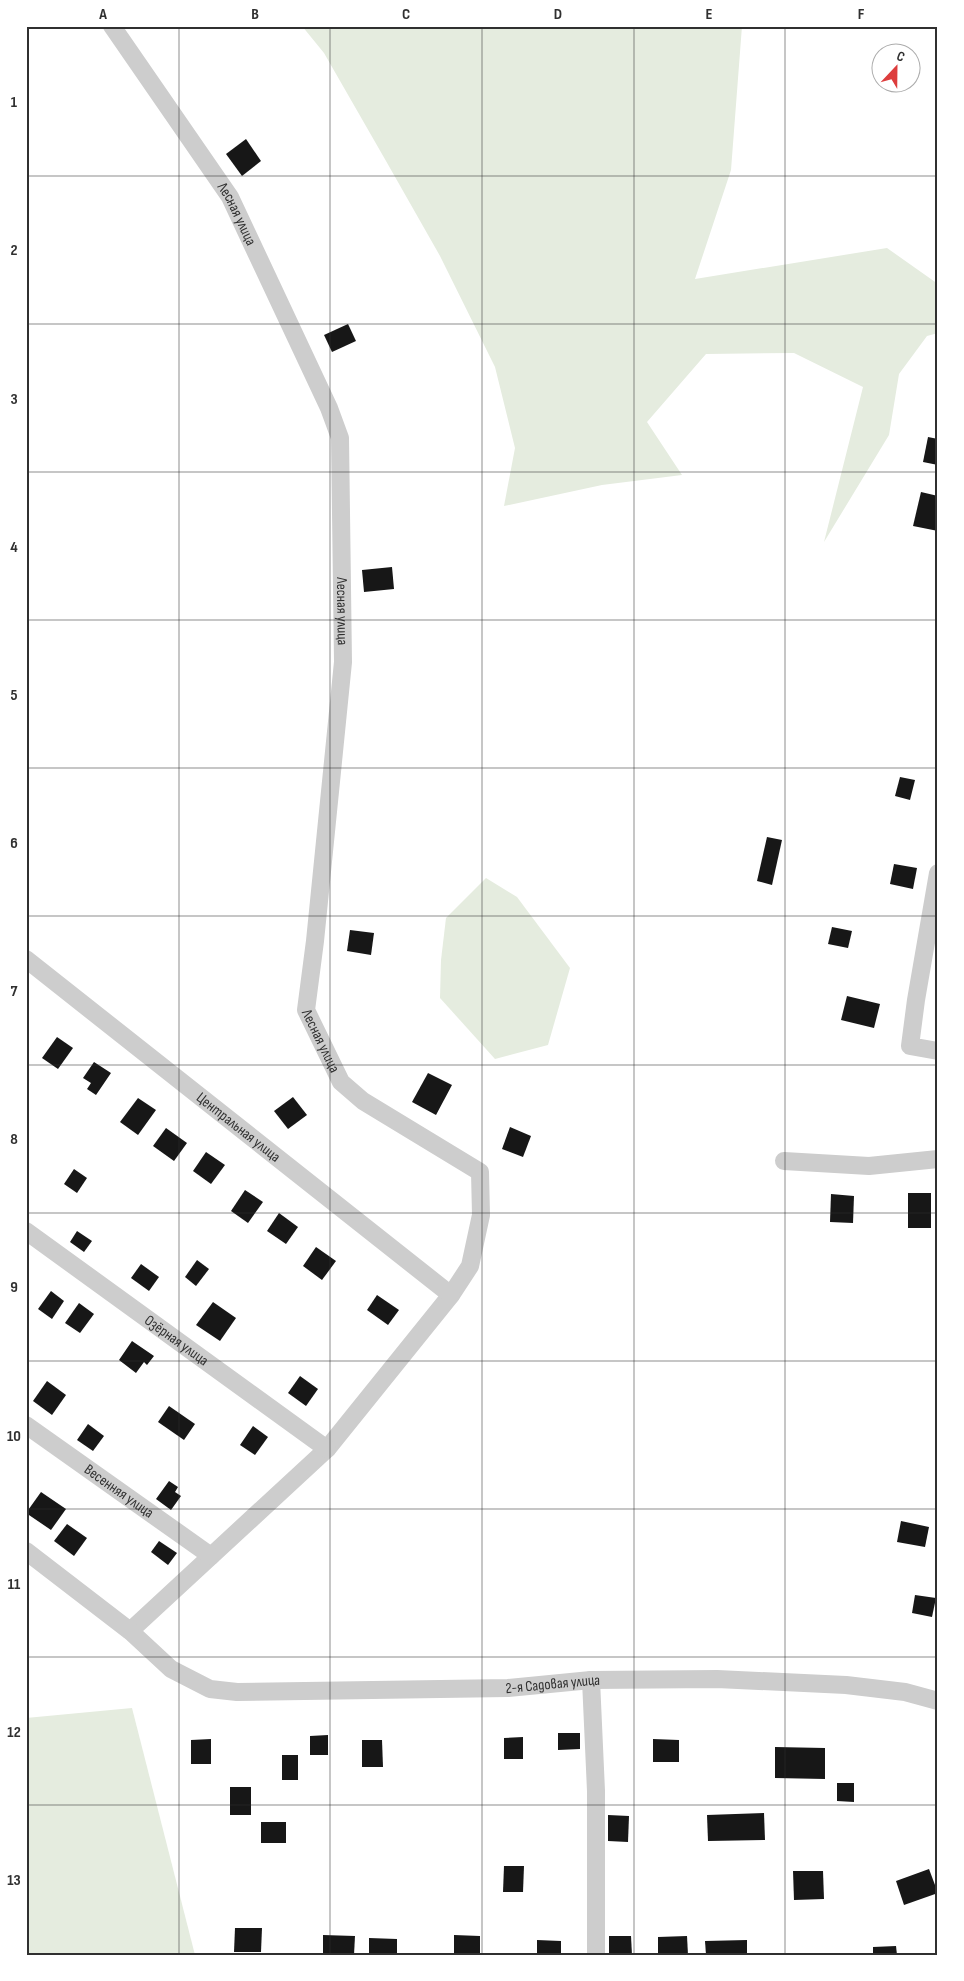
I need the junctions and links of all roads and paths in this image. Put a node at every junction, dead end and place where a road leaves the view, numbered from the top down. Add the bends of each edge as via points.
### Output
1 (112, 26) edge
2 (938, 873) edge
3 (26, 959) edge
4 (938, 1051) edge
5 (938, 1159) edge
6 (784, 1161) dead end
7 (26, 1231) edge
8 (451, 1295) junction
9 (26, 1425) edge
10 (327, 1449) junction
11 (26, 1551) edge
12 (211, 1556) junction
13 (130, 1630) junction
14 (591, 1680) junction
15 (938, 1701) edge
16 (596, 1955) edge

1 - 8 street, Лесная улица via 230,197 340,438 343,662 306,1010 341,1082 363,1101 480,1172 481,1215 470,1266
2 - 4 street via 910,1046
3 - 8 street, Центральная улица
5 - 6 street via 869,1166
7 - 10 street, Озёрная улица
8 - 10 street
9 - 12 street, Весенняя улица
10 - 12 street
11 - 13 street, 2-я Садовая улица
12 - 13 street
13 - 14 street, 2-я Садовая улица via 171,1669 210,1689 238,1692 508,1688
14 - 15 street, 2-я Садовая улица via 717,1679 846,1686 905,1692
14 - 16 street via 596,1791

